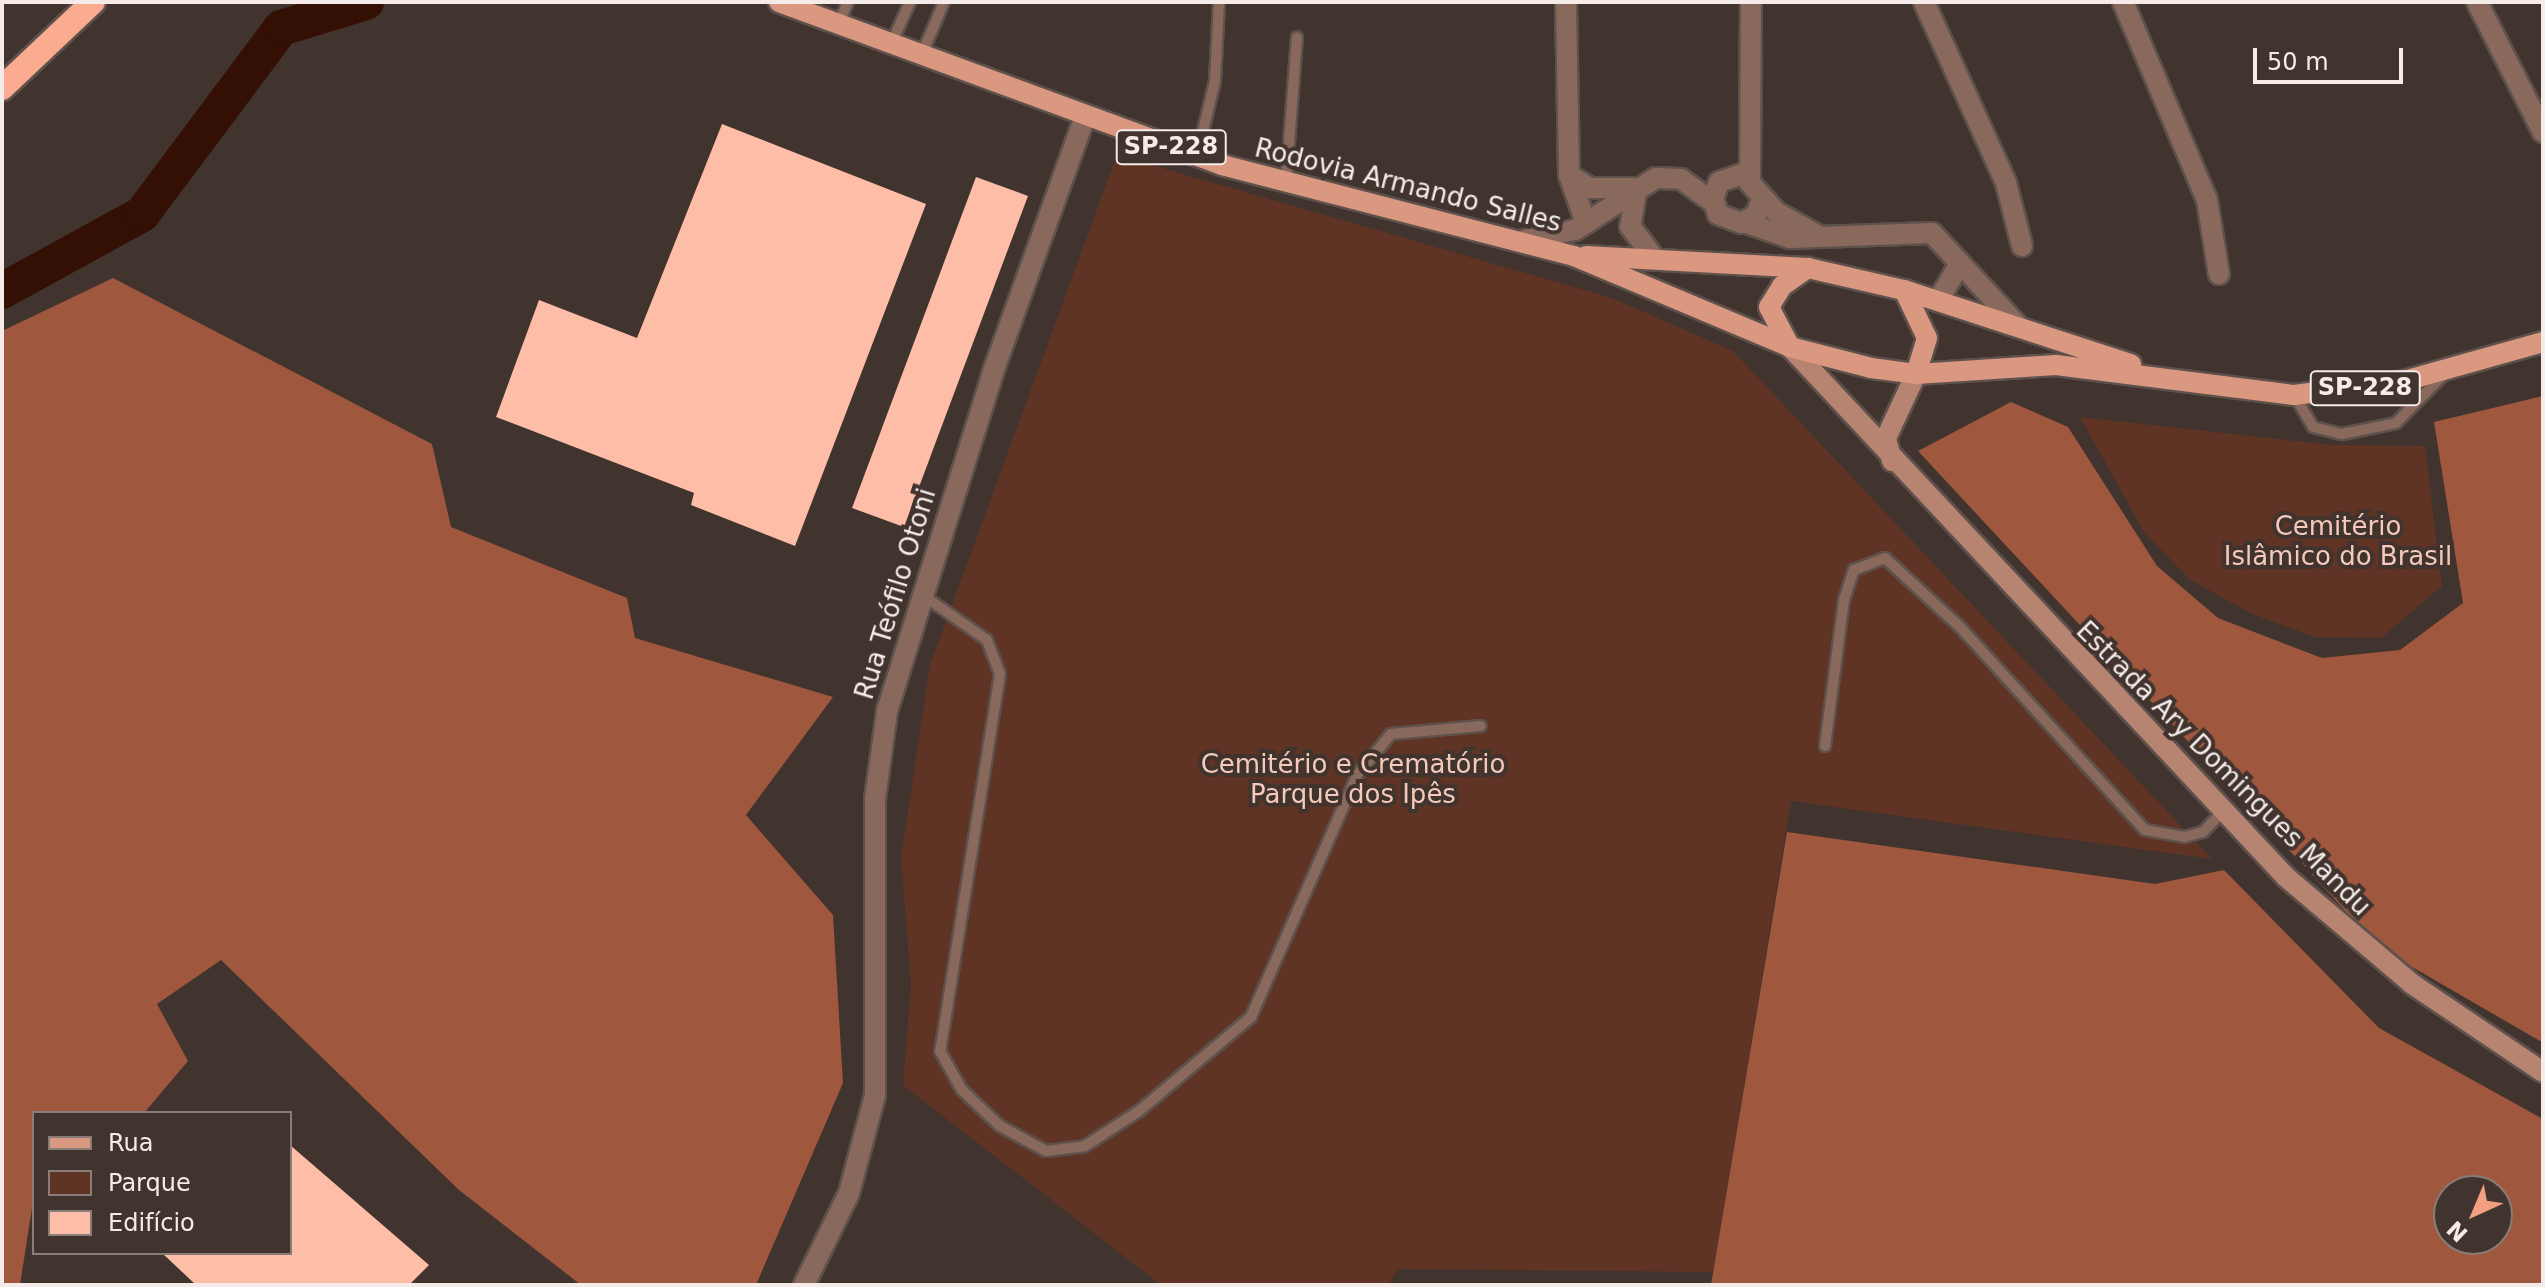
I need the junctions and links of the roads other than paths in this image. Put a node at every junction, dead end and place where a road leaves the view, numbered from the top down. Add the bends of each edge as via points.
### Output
1 (93, 2) edge
2 (779, 2) edge
3 (848, 2) edge
4 (910, 2) edge
5 (944, 2) edge
6 (1219, 2) edge
7 (1566, 2) edge
8 (1751, 2) edge
9 (1924, 2) edge
10 (2123, 2) edge
11 (2477, 2) edge
12 (839, 23) junction
13 (1297, 37) dead end
14 (892, 42) junction
15 (922, 54) junction
16 (2, 88) edge
17 (1085, 117) junction
18 (2543, 132) edge
19 (1197, 156) junction
20 (1569, 175) junction
21 (1750, 177) junction
22 (1719, 182) junction
23 (1286, 183) junction
24 (1689, 184) junction
25 (1637, 188) junction
26 (1762, 199) junction
27 (1714, 203) junction
28 (1744, 222) junction
29 (1586, 223) junction
30 (1817, 235) junction
31 (1508, 240) junction
32 (2022, 246) dead end
33 (1574, 256) junction
34 (1654, 258) junction
35 (1959, 265) junction
36 (1808, 268) junction
37 (2219, 274) dead end
38 (1904, 290) junction
39 (1938, 301) junction
40 (2018, 326) junction
41 (2543, 342) edge
42 (1790, 347) junction
43 (2448, 369) junction
44 (1916, 374) junction
45 (2183, 383) junction
46 (2294, 395) junction
47 (1896, 468) junction
48 (920, 593) junction
49 (1481, 726) dead end
50 (1825, 746) dead end
51 (2223, 811) junction
52 (2543, 1072) edge
53 (804, 1285) edge

1 - 16 highway
2 - 12 main road, Rodovia Armando Salles / SP-228
3 - 12 lane
4 - 14 lane
5 - 15 lane
6 - 19 lane via 1215,81
7 - 20 street
8 - 21 street
9 - 32 street via 2006,183
10 - 37 street via 2207,200
11 - 18 street
12 - 14 main road, Rodovia Armando Salles / SP-228
13 - 23 lane
14 - 15 main road, Rodovia Armando Salles / SP-228
15 - 17 main road, Rodovia Armando Salles / SP-228
17 - 19 main road, Rodovia Armando Salles / SP-228
17 - 48 street, Rua Teófilo Otoni
19 - 23 main road, Rodovia Armando Salles / SP-228
20 - 25 street via 1590,188
20 - 29 street
21 - 22 street via 1734,174
21 - 26 street
22 - 24 street
22 - 27 street
23 - 31 main road, Rodovia Armando Salles / SP-228
24 - 25 street via 1669,177
24 - 27 street
25 - 29 street
25 - 34 street via 1630,226
26 - 28 street
26 - 30 street
27 - 28 street via 1725,219
28 - 30 street via 1790,238
29 - 31 street via 1551,240
30 - 35 street via 1932,233
31 - 33 main road, Rodovia Armando Salles / SP-228
33 - 34 main road, Rodovia Armando Salles / SP-228
33 - 42 main road, Rodovia Armando Salles / SP-228
34 - 36 main road, Rodovia Armando Salles / SP-228
35 - 39 street
35 - 40 street
36 - 38 main road, Rodovia Armando Salles / SP-228
36 - 42 main road via 1769,307
38 - 39 main road, Rodovia Armando Salles / SP-228
38 - 44 main road via 1927,338
39 - 40 main road, Rodovia Armando Salles / SP-228
40 - 45 main road, Rodovia Armando Salles / SP-228
41 - 43 main road, Rodovia Armando Salles / SP-228
42 - 44 main road, Rodovia Armando Salles / SP-228
42 - 47 street, Estrada Ary Domingues Mandu
43 - 46 main road, Rodovia Armando Salles / SP-228
43 - 46 lane via 2412,410 2383,428 2327,433 2301,417
44 - 45 main road, Rodovia Armando Salles / SP-228 via 2007,363 2113,369
44 - 47 street via 1886,438
45 - 46 main road, Rodovia Armando Salles / SP-228
47 - 51 street, Estrada Ary Domingues Mandu
48 - 49 lane via 987,640 1000,674 940,1051 962,1090 1000,1126 1046,1151 1085,1146 1251,1017 1373,752 1408,728
48 - 53 street, Rua Teófilo Otoni via 887,711 875,799 875,1095 849,1193
50 - 51 lane via 1844,600 1854,570 1885,558 1961,628 2145,830 2184,837 2203,832
51 - 52 street, Estrada Ary Domingues Mandu via 2346,933

